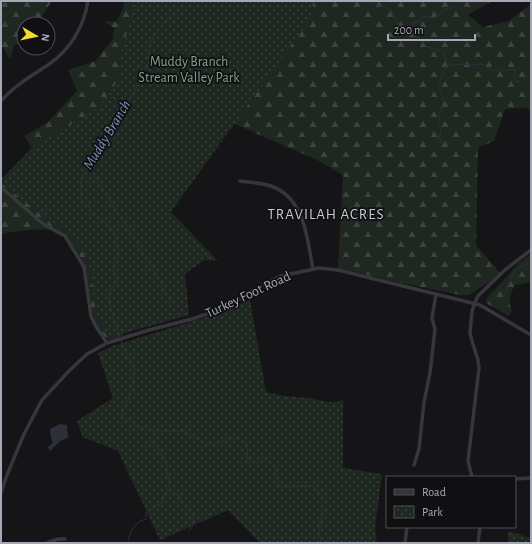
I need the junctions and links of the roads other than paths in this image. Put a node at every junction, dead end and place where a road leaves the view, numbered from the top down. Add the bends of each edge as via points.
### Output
1 (88, 1) edge
2 (1, 102) edge
3 (240, 180) dead end
4 (1, 187) edge
5 (531, 250) edge
6 (313, 269) junction
7 (436, 294) junction
8 (475, 304) junction
9 (531, 335) edge
10 (107, 343) junction
11 (414, 466) dead end
12 (472, 476) edge
13 (531, 478) edge
14 (516, 480) edge
15 (1, 493) edge
16 (407, 528) edge
17 (480, 528) edge
18 (65, 539) dead end
19 (47, 543) edge
20 (404, 543) edge
21 (478, 543) edge

1 - 2 street via 80,29 66,49 49,64 21,82
3 - 6 street via 271,186 295,203 305,226
4 - 10 street via 43,224 65,236 84,266 91,316
5 - 8 street via 506,269 478,296
6 - 7 street, Turkey Foot Road via 338,270
6 - 10 street, Turkey Foot Road via 281,276 214,312
7 - 8 street, Turkey Foot Road
7 - 11 street via 432,318 435,329 430,373 424,402 420,449
8 - 9 street, Turkey Foot Road
8 - 12 street via 470,333 479,368 468,461
10 - 15 street, Turkey Foot Road via 87,354 42,400 24,434
13 - 14 street
16 - 20 street
17 - 21 street
18 - 19 street

